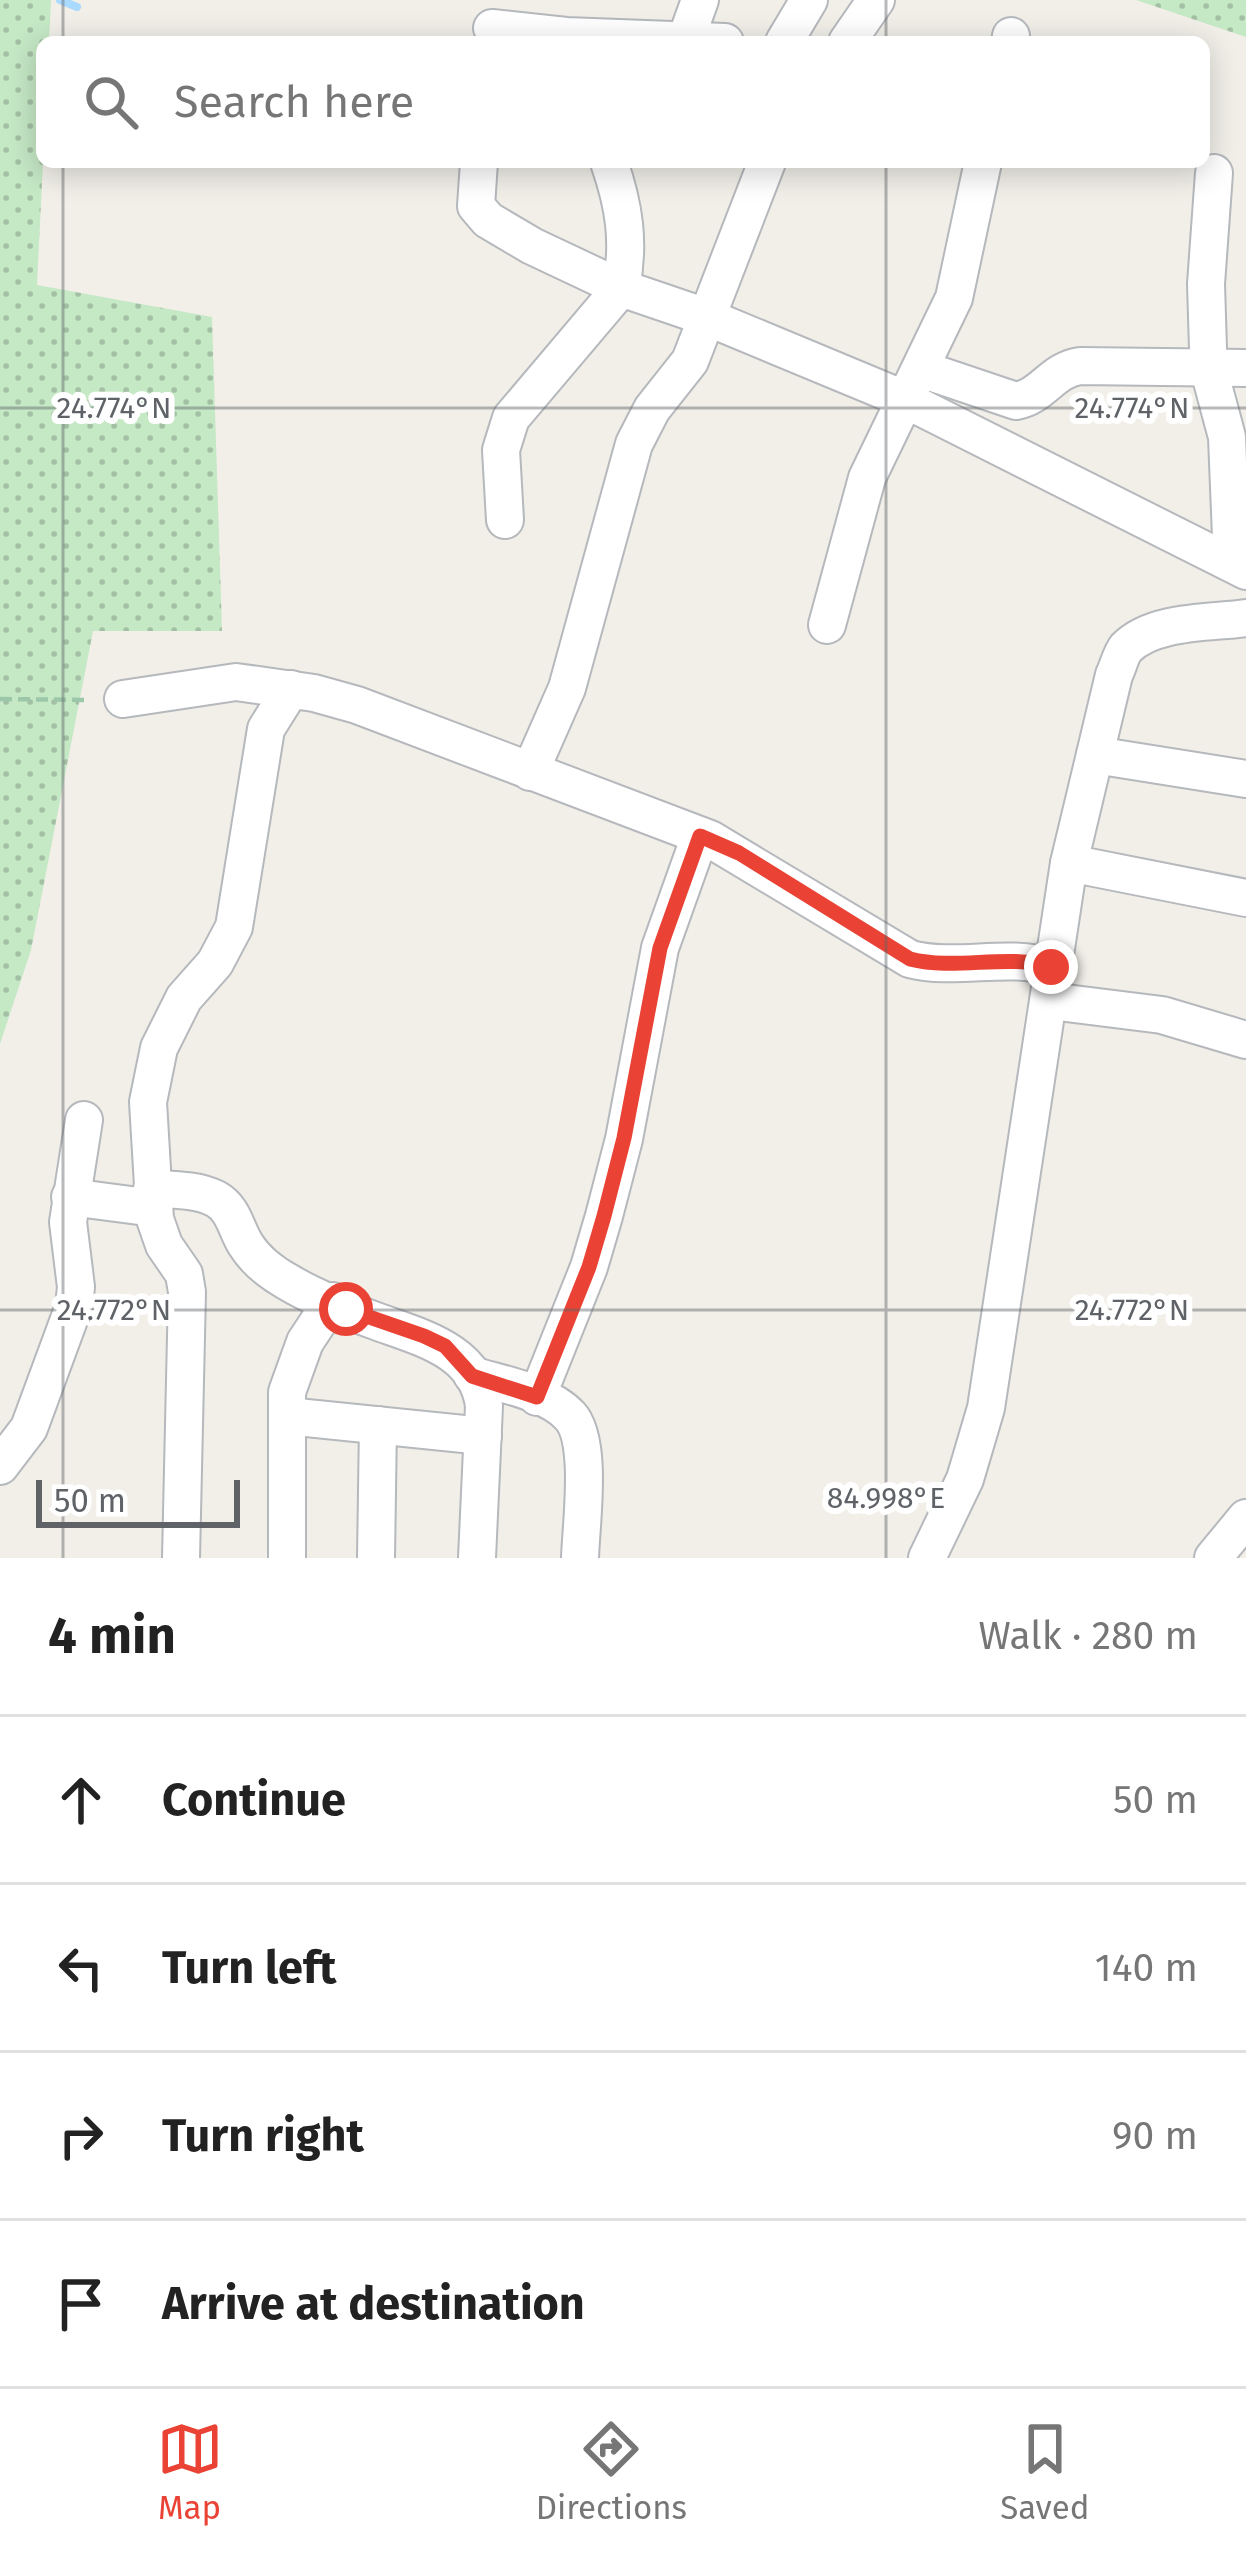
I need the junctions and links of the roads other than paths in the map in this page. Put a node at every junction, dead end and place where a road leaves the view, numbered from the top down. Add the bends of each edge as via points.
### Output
1 (700, 0) edge
2 (809, 0) edge
3 (877, 0) edge
4 (486, 23) edge
5 (552, 36) edge
6 (687, 36) edge
7 (788, 36) edge
8 (851, 36) edge
9 (479, 168) edge
10 (611, 168) edge
11 (765, 168) edge
12 (982, 168) edge
13 (1214, 172) dead end
14 (621, 288) junction
15 (710, 318) junction
16 (1228, 369) edge
17 (912, 384) junction
18 (505, 520) dead end
19 (1239, 566) edge
20 (1246, 618) edge
21 (827, 625) dead end
22 (291, 689) junction
23 (123, 699) road end
24 (1095, 755) junction
25 (530, 772) junction
26 (1246, 778) edge
27 (700, 836) junction
28 (1069, 863) junction
29 (1246, 898) edge
30 (1050, 984) junction
31 (1246, 1040) edge
32 (83, 1120) dead end
33 (70, 1197) junction
34 (153, 1199) junction
35 (332, 1301) junction
36 (472, 1376) junction
37 (537, 1397) junction
38 (287, 1416) junction
39 (378, 1425) junction
40 (483, 1436) junction
41 (0, 1466) edge
42 (1246, 1518) edge
43 (173, 1557) edge
44 (287, 1558) edge
45 (376, 1558) edge
46 (477, 1558) edge
47 (580, 1558) edge
48 (927, 1558) edge
49 (1213, 1558) edge

1 - 6 street
2 - 7 street
3 - 8 street
4 - 5 street
9 - 14 street via 476,206 488,220
10 - 14 street via 625,218
11 - 15 street
12 - 17 street via 954,298
13 - 16 street via 1206,284
14 - 15 street
14 - 18 street via 512,418 501,450
15 - 17 street
15 - 25 street via 634,444 572,674
16 - 17 street via 1067,368 1016,401
16 - 19 street
17 - 19 street
17 - 21 street via 859,499
20 - 24 street via 1176,626 1126,649
22 - 23 street via 236,682
22 - 25 street via 374,711
22 - 34 street via 266,729 234,927 159,1048 148,1102
24 - 26 street
24 - 28 street
25 - 27 street
27 - 30 street via 910,959 1028,960
27 - 37 street via 660,948 604,1216
28 - 29 street
28 - 30 street
30 - 31 street
30 - 48 street via 986,1408 965,1479
32 - 33 street
33 - 34 street
33 - 41 street via 74,1306 29,1428
34 - 35 street via 195,1192 214,1198 228,1207 260,1263
34 - 43 street via 158,1231 187,1292
35 - 36 street via 445,1346
35 - 38 street via 292,1370
36 - 37 street
36 - 40 street via 482,1392
37 - 47 street via 570,1416 583,1448
38 - 39 street
38 - 44 street
39 - 40 street
39 - 45 street
40 - 46 street
42 - 49 street

